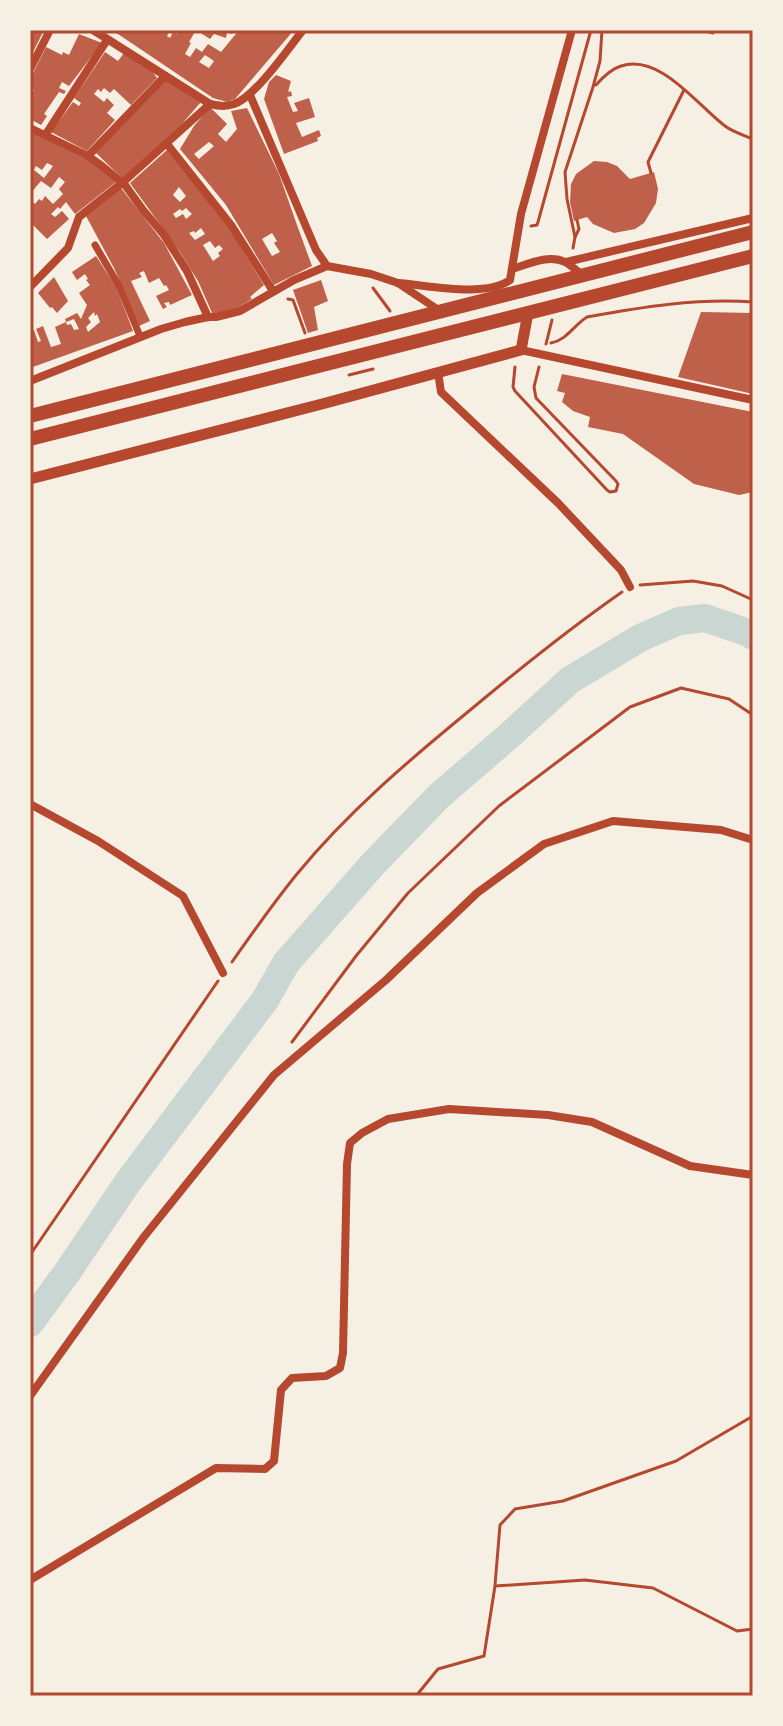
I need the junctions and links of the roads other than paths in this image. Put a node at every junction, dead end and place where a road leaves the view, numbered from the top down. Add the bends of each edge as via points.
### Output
1 (50, 30) edge
2 (93, 30) edge
3 (303, 30) edge
4 (572, 30) edge
5 (107, 40) junction
6 (30, 69) edge
7 (165, 76) junction
8 (250, 95) junction
9 (210, 104) junction
10 (30, 128) edge
11 (46, 134) junction
12 (167, 144) junction
13 (88, 156) junction
14 (122, 183) junction
15 (753, 218) edge
16 (753, 232) edge
17 (95, 245) dead end
18 (753, 256) edge
19 (568, 259) junction
20 (327, 266) junction
21 (512, 269) junction
22 (582, 276) junction
23 (398, 283) junction
24 (30, 287) edge
25 (511, 287) junction
26 (273, 291) junction
27 (441, 312) junction
28 (528, 313) junction
29 (208, 317) junction
30 (140, 336) junction
31 (519, 346) junction
32 (438, 372) junction
33 (30, 381) edge
34 (753, 400) edge
35 (30, 416) edge
36 (30, 439) edge
37 (30, 479) edge
38 (630, 587) road end
39 (30, 804) edge
40 (753, 840) edge
41 (223, 973) road end
42 (753, 1175) edge
43 (30, 1396) edge
44 (30, 1580) edge

1 - 6 street
2 - 5 street
3 - 8 street
4 - 21 street via 519,223
5 - 7 street
5 - 11 street
7 - 9 street
7 - 13 street
8 - 9 street via 232,105
8 - 20 street
9 - 12 street
10 - 11 street
11 - 13 street
12 - 14 street
12 - 26 street via 231,225
13 - 14 street
14 - 24 street via 79,217 68,248
14 - 29 street via 164,235
15 - 19 street
16 - 22 main road
17 - 30 street
18 - 28 main road
19 - 21 street via 543,259
19 - 22 street
20 - 23 street
20 - 26 street
21 - 25 street
22 - 25 main road
23 - 25 street
23 - 27 street
25 - 27 main road
25 - 28 street
26 - 29 street via 240,311
27 - 35 main road
28 - 31 street
28 - 36 main road
29 - 30 street
30 - 33 street
31 - 32 street
31 - 34 street
32 - 37 street
32 - 38 street via 441,392 558,503 621,570
39 - 41 street via 183,896
40 - 43 street via 721,830 613,821 544,844 477,893 386,980 274,1075 143,1238
42 - 44 street via 690,1166 592,1122 548,1115 449,1109 388,1119 362,1133 350,1143 347,1164 340,1368 326,1376 292,1378 281,1390 274,1461 265,1469 216,1468

